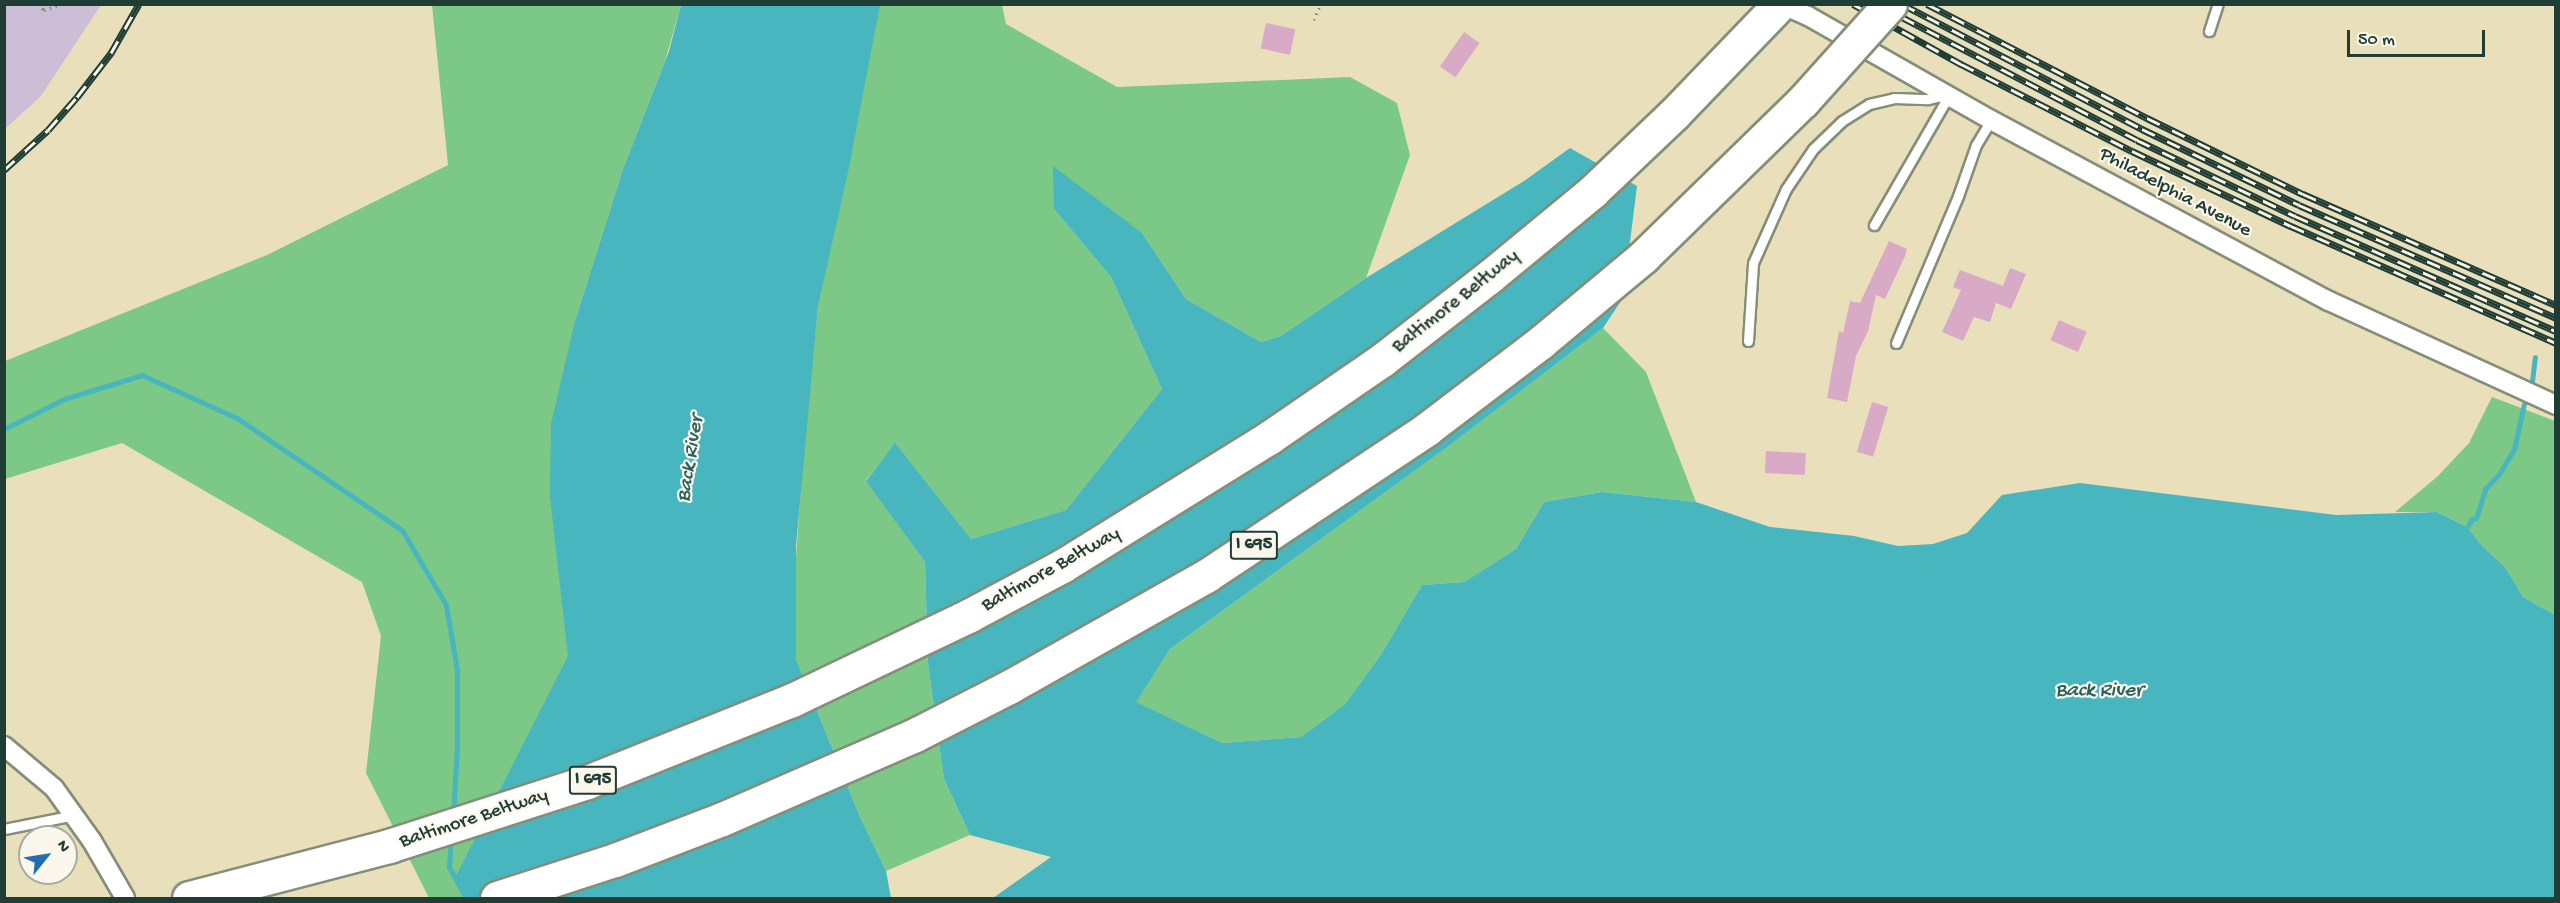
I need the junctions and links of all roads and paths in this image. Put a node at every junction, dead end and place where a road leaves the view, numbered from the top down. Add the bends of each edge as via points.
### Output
1 (38, 4) edge
2 (62, 4) edge
3 (1321, 4) edge
4 (1780, 4) edge
5 (1890, 4) edge
6 (2218, 4) edge
7 (1314, 20) dead end
8 (2209, 31) dead end
9 (1949, 95) junction
10 (1991, 120) junction
11 (1874, 225) dead end
12 (1748, 341) dead end
13 (1896, 342) dead end
14 (2556, 405) edge
15 (4, 746) edge
16 (75, 815) junction
17 (722, 819) junction
18 (4, 829) edge
19 (202, 895) edge
20 (125, 898) edge
21 (168, 898) edge
22 (497, 898) edge
23 (548, 898) edge

1 - 2 path via 44,10
3 - 7 path
4 - 9 street, Philadelphia Avenue
4 - 19 highway, Baltimore Beltway / I 695 via 1592,192 1490,277 1270,437 1062,566 792,700 587,782 389,846
5 - 17 highway, I 695, bridge via 1803,101 1643,257 1427,429 1206,576 1098,639 915,735
6 - 8 lane
9 - 10 street, Philadelphia Avenue
9 - 11 lane
9 - 12 lane via 1894,98 1869,104 1842,121 1813,149 1786,189 1753,264
10 - 13 lane via 1976,145
10 - 14 street, Philadelphia Avenue via 2329,301
15 - 16 street via 54,788
16 - 18 lane
16 - 20 street
17 - 22 highway, I 695, bridge via 615,860
17 - 23 highway, bridge via 618,870
19 - 21 highway, Baltimore Beltway

